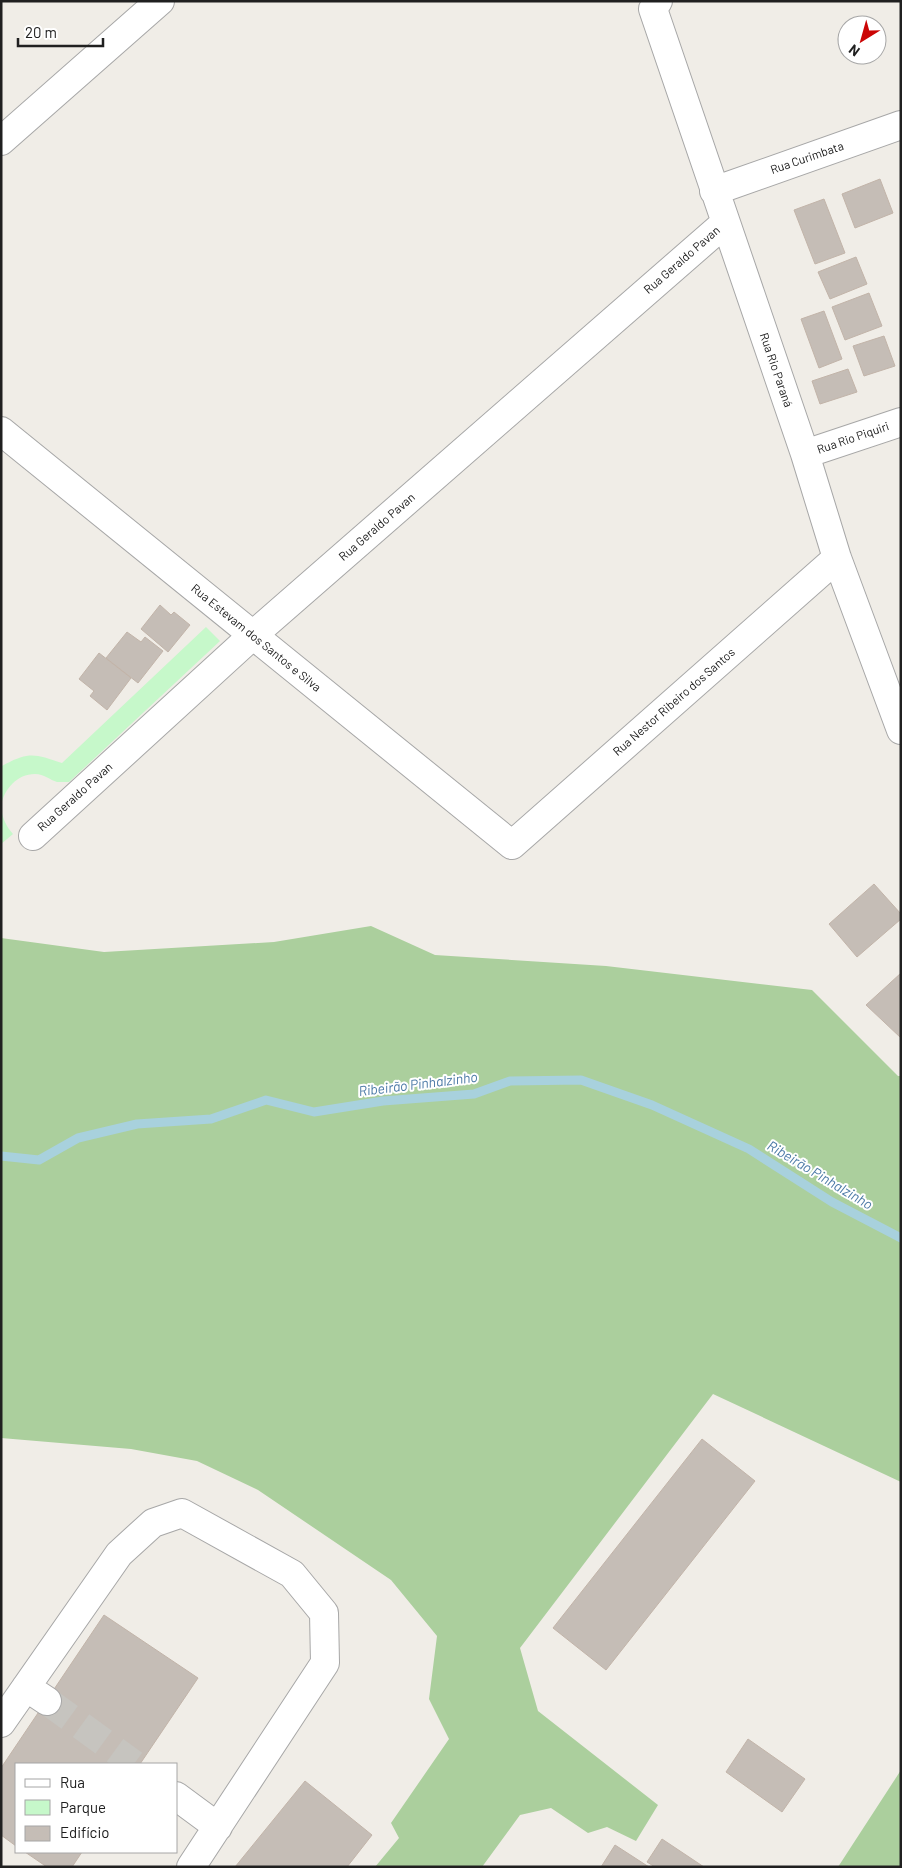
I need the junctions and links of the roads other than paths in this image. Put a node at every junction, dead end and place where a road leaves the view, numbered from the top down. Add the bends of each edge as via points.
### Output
1 (160, 1) edge
2 (655, 5) edge
3 (901, 124) edge
4 (1, 141) edge
5 (714, 191) junction
6 (724, 223) junction
7 (901, 422) edge
8 (1, 431) edge
9 (805, 454) junction
10 (837, 558) junction
11 (253, 636) junction
12 (899, 720) edge
13 (33, 836) dead end
14 (512, 845) joint
15 (1, 1723) edge
16 (178, 1797) edge
17 (218, 1827) junction
18 (191, 1867) edge

1 - 4 street
2 - 5 street, Rua Rio Paraná
3 - 5 street, Rua Curimbata
5 - 6 street, Rua Rio Paraná
6 - 9 street, Rua Rio Paraná
6 - 11 street, Rua Geraldo Pavan
7 - 9 street, Rua Rio Piquiri
8 - 11 street, Rua Estevam dos Santos e Silva
9 - 10 street, Rua Rio Paraná
10 - 12 street, Rua Rio Paraná
10 - 14 street, Rua Nestor Ribeiro dos Santos
11 - 13 street, Rua Geraldo Pavan
11 - 14 street, Rua Estevam dos Santos e Silva
15 - 17 street via 36,1694 119,1554 153,1523 182,1513 292,1574 324,1613 325,1663
16 - 17 street
17 - 18 street

